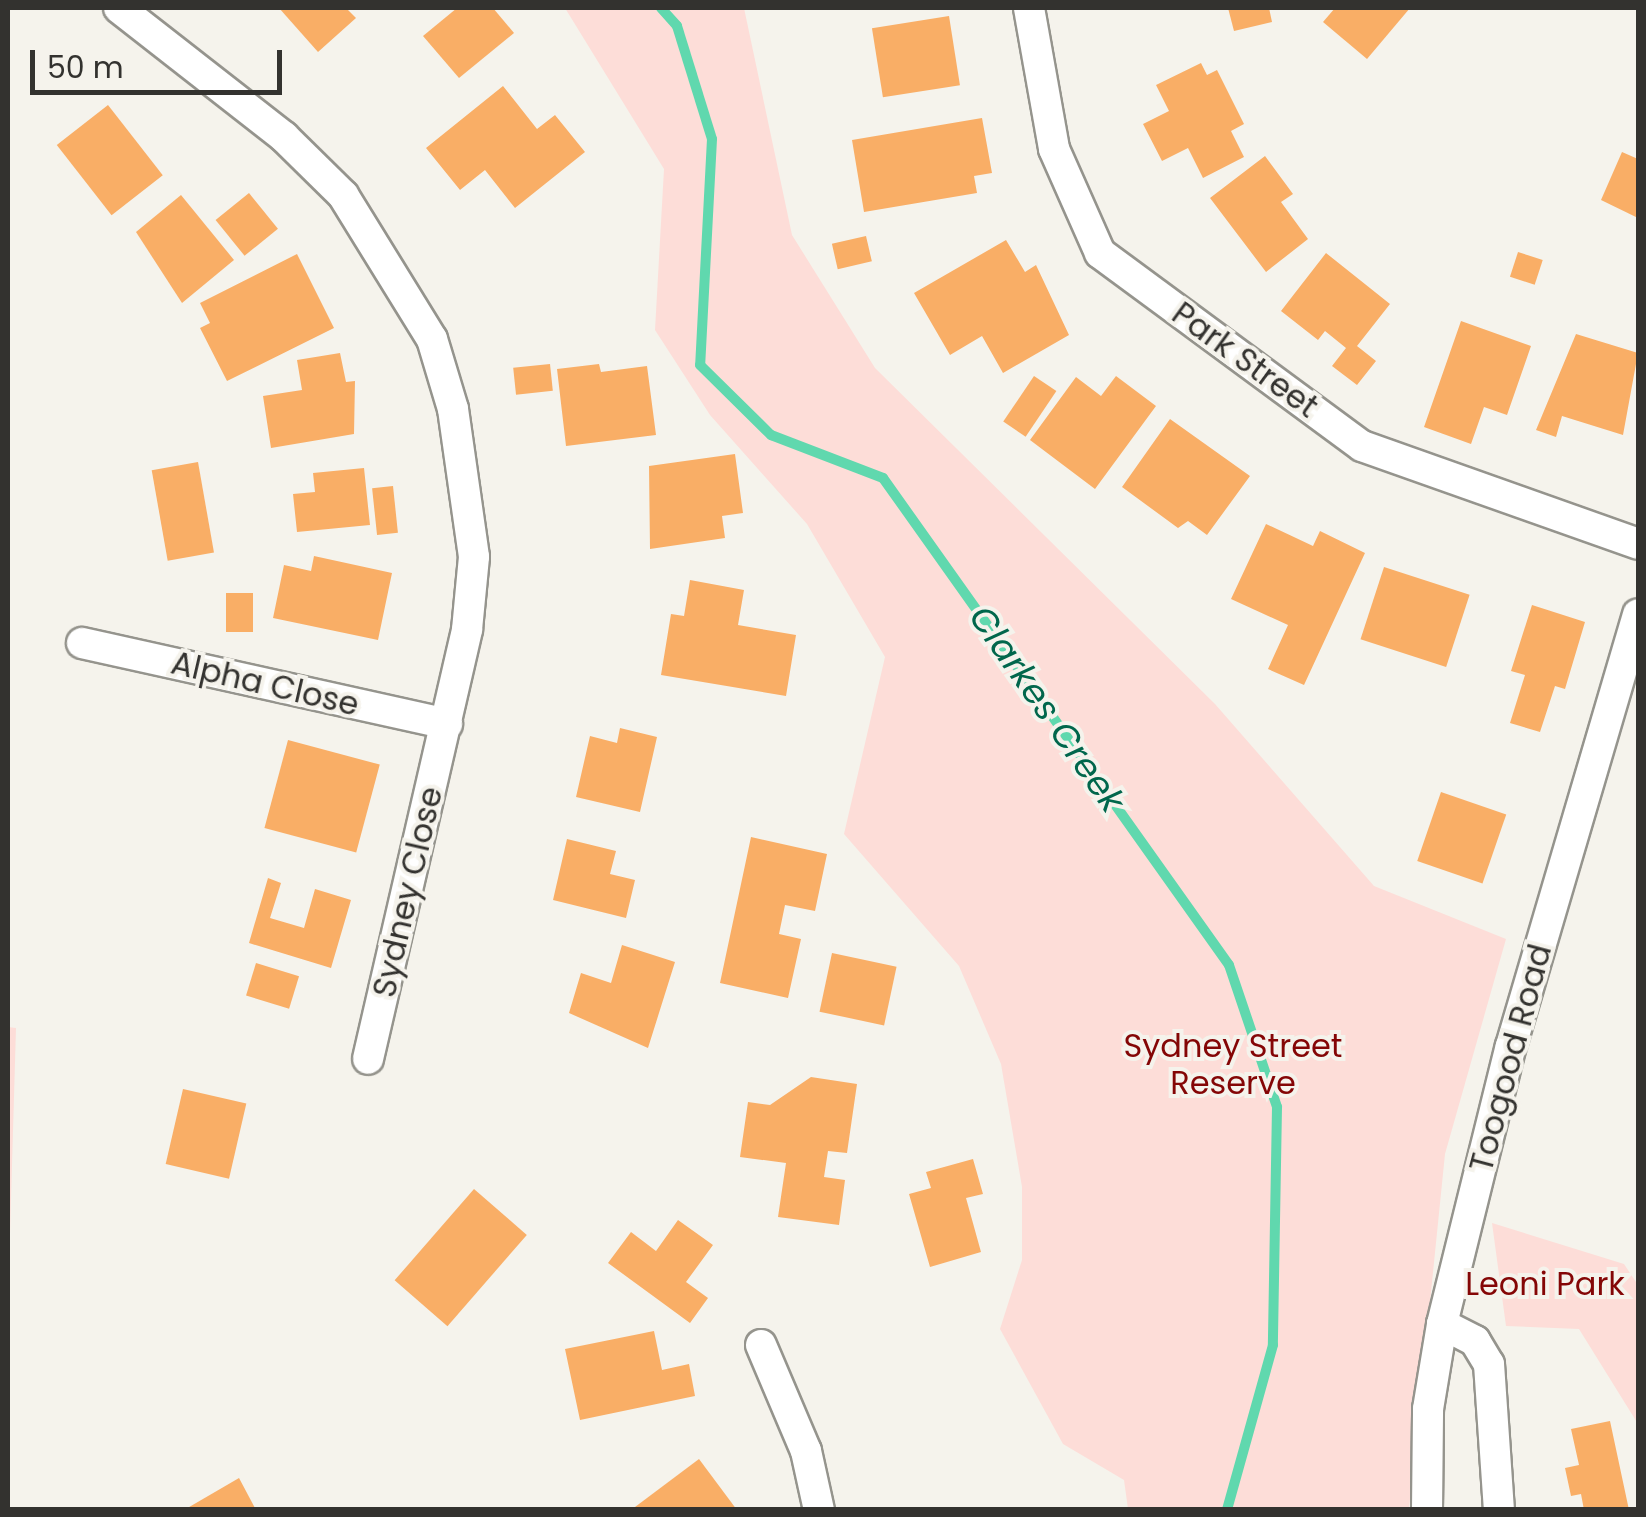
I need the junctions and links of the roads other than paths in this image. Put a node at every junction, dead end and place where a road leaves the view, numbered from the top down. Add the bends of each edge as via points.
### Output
1 (119, 8) edge
2 (1028, 8) edge
3 (1638, 544) edge
4 (1638, 614) edge
5 (82, 644) dead end
6 (447, 724) junction
7 (368, 1059) dead end
8 (1442, 1324) junction
9 (761, 1345) dead end
10 (819, 1510) edge
11 (1427, 1510) edge
12 (1499, 1510) edge

1 - 6 street, Sydney Close via 284,137 342,194 432,339 468,479 474,558
2 - 3 street, Park Street via 1054,150 1100,253 1362,446
4 - 8 street, Toogood Road via 1511,1046
5 - 6 street, Alpha Close
6 - 7 street, Sydney Close
8 - 11 street, Toogood Road via 1428,1409
8 - 12 street via 1475,1341 1489,1364
9 - 10 street via 806,1452

